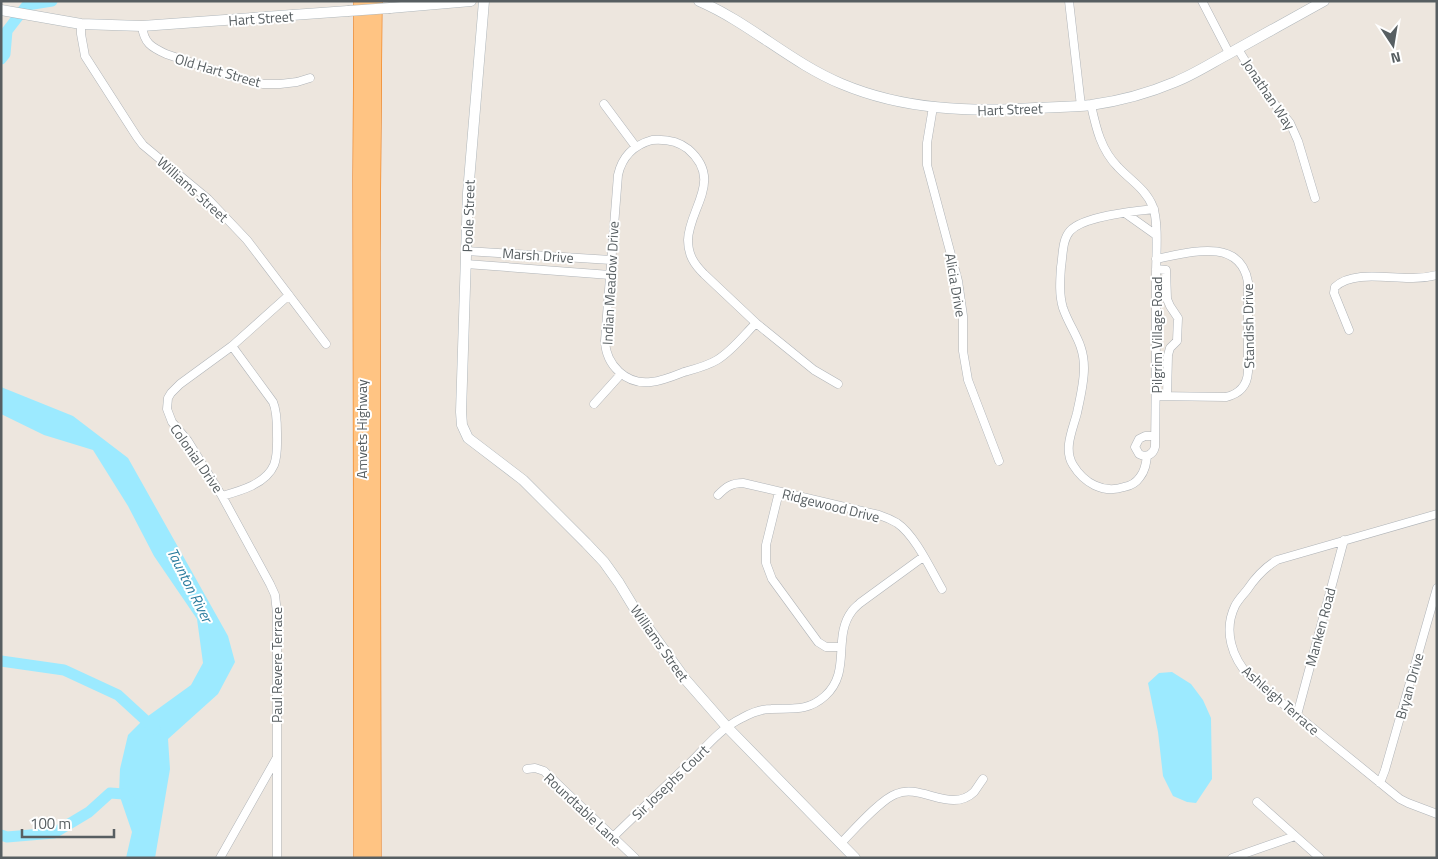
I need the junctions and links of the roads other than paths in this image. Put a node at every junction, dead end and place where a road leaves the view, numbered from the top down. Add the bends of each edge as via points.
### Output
1 (361, 1) edge
2 (375, 1) edge
3 (471, 1) edge
4 (484, 1) edge
5 (699, 1) edge
6 (1069, 1) edge
7 (1202, 1) edge
8 (1324, 1) edge
9 (6, 11) edge
10 (81, 24) junction
11 (142, 26) junction
12 (1234, 51) junction
13 (310, 78) dead end
14 (604, 104) dead end
15 (1086, 105) junction
16 (933, 107) junction
17 (636, 147) junction
18 (1315, 198) dead end
19 (1154, 209) junction
20 (1125, 213) junction
21 (1156, 234) junction
22 (466, 251) junction
23 (1156, 259) junction
24 (611, 260) junction
25 (466, 264) junction
26 (1156, 269) junction
27 (610, 275) junction
28 (1437, 275) edge
29 (289, 295) junction
30 (756, 322) junction
31 (1349, 330) dead end
32 (326, 344) dead end
33 (232, 346) junction
34 (621, 374) junction
35 (838, 384) dead end
36 (1156, 396) junction
37 (1167, 396) junction
38 (594, 404) dead end
39 (464, 431) joint
40 (1155, 436) junction
41 (1147, 456) junction
42 (999, 461) dead end
43 (779, 492) junction
44 (718, 495) dead end
45 (222, 496) junction
46 (1437, 514) edge
47 (1344, 540) junction
48 (923, 557) junction
49 (1437, 588) edge
50 (942, 589) dead end
51 (841, 647) junction
52 (1297, 715) junction
53 (726, 727) junction
54 (277, 758) junction
55 (527, 769) dead end
56 (983, 779) dead end
57 (1380, 783) junction
58 (1257, 802) dead end
59 (1437, 814) edge
60 (1295, 836) junction
61 (613, 837) junction
62 (841, 843) junction
63 (220, 858) edge
64 (277, 858) edge
65 (361, 858) edge
66 (374, 858) edge
67 (635, 858) edge
68 (855, 858) edge
69 (1232, 858) edge
70 (1320, 858) edge

1 - 65 highway, Amvets Highway
2 - 66 highway, Amvets Highway
3 - 11 street, Hart Street, bridge
4 - 22 street, Poole Street
5 - 16 street, Hart Street via 831,79 872,95
6 - 15 street, Pilgrim Village Road
7 - 12 street, Jonathan Way
8 - 12 street, Hart Street
9 - 10 street, Hart Street
10 - 11 street, Hart Street
10 - 29 street, Williams Street via 85,56 136,137 223,214 256,250
11 - 13 street, Old Hart Street via 147,43 158,50 234,77 272,84
12 - 15 street, Hart Street via 1163,87
12 - 18 street, Jonathan Way via 1290,123
14 - 17 street
15 - 16 street, Hart Street via 992,110
15 - 19 street, Pilgrim Village Road via 1106,152 1144,192
16 - 42 street, Alicia Drive via 927,165 958,282 968,380
17 - 24 street, Indian Meadow Drive via 624,159 618,174
17 - 30 street via 652,140 669,140 685,147 697,159 703,171 704,184 689,232 690,256 704,274
19 - 20 street, Pilgrim Village Road
19 - 21 street, Pilgrim Village Road
20 - 21 street
20 - 41 street, Pilgrim Village Road via 1076,226 1068,234 1064,246 1060,294 1084,356 1069,452 1073,464 1087,480 1098,487 1112,489 1126,487 1138,480
21 - 23 street, Pilgrim Village Road
22 - 24 street, Marsh Drive
22 - 25 street, Poole Street
23 - 26 street, Pilgrim Village Road
23 - 37 street, Standish Drive via 1216,250 1240,263 1248,282 1246,384 1226,397
24 - 27 street, Indian Meadow Drive
25 - 27 street, Marsh Drive
25 - 39 street, Poole Street via 461,412
26 - 36 street, Pilgrim Village Road
26 - 37 street via 1166,270 1167,299 1178,318 1177,341 1168,354
27 - 34 street, Indian Meadow Drive via 606,346 609,359
28 - 31 street via 1359,278 1338,284 1334,293
29 - 32 street, Williams Street
29 - 33 street, Colonial Drive
30 - 34 street via 724,355 710,364 650,382 637,382
30 - 35 street via 814,370
33 - 45 street, Colonial Drive via 273,402 277,448 274,466 263,478 249,487
33 - 45 street, Colonial Drive via 180,384 168,398 167,406 172,422 188,441
34 - 38 street
36 - 37 street, Standish Drive
36 - 40 street, Pilgrim Village Road
39 - 53 street, Williams Street via 475,444 523,480 596,552 685,679
40 - 41 street, Pilgrim Village Road via 1154,450
40 - 41 street via 1142,437 1136,444 1137,452
43 - 44 street, Ridgewood Drive via 738,483 727,486
43 - 48 street, Ridgewood Drive via 889,519 906,530
43 - 51 street via 766,545 768,571 818,642 826,647
45 - 54 street, Paul Revere Terrace via 276,598
46 - 47 street, Ashleigh Terrace
47 - 52 street, Manken Road
47 - 52 street, Ashleigh Terrace via 1287,556 1268,565 1235,605 1231,616 1229,636 1243,670
48 - 50 street, Ridgewood Drive
48 - 51 street, Sir Josephs Court via 852,611
49 - 57 street, Bryan Drive
51 - 53 street, Sir Josephs Court via 836,681 819,701 800,709 757,711
52 - 57 street, Ashleigh Terrace
53 - 61 street, Sir Josephs Court
53 - 62 street, Williams Street
54 - 63 street, Paul Revere Terrace
54 - 64 street, Paul Revere Terrace
55 - 61 street, Roundtable Lane via 544,771
56 - 62 street via 974,792 960,799 944,800 909,791 897,793 886,799
57 - 59 street, Ashleigh Terrace via 1408,804
58 - 60 street
60 - 69 street
60 - 70 street
61 - 67 street, Roundtable Lane
62 - 68 street, Williams Street

